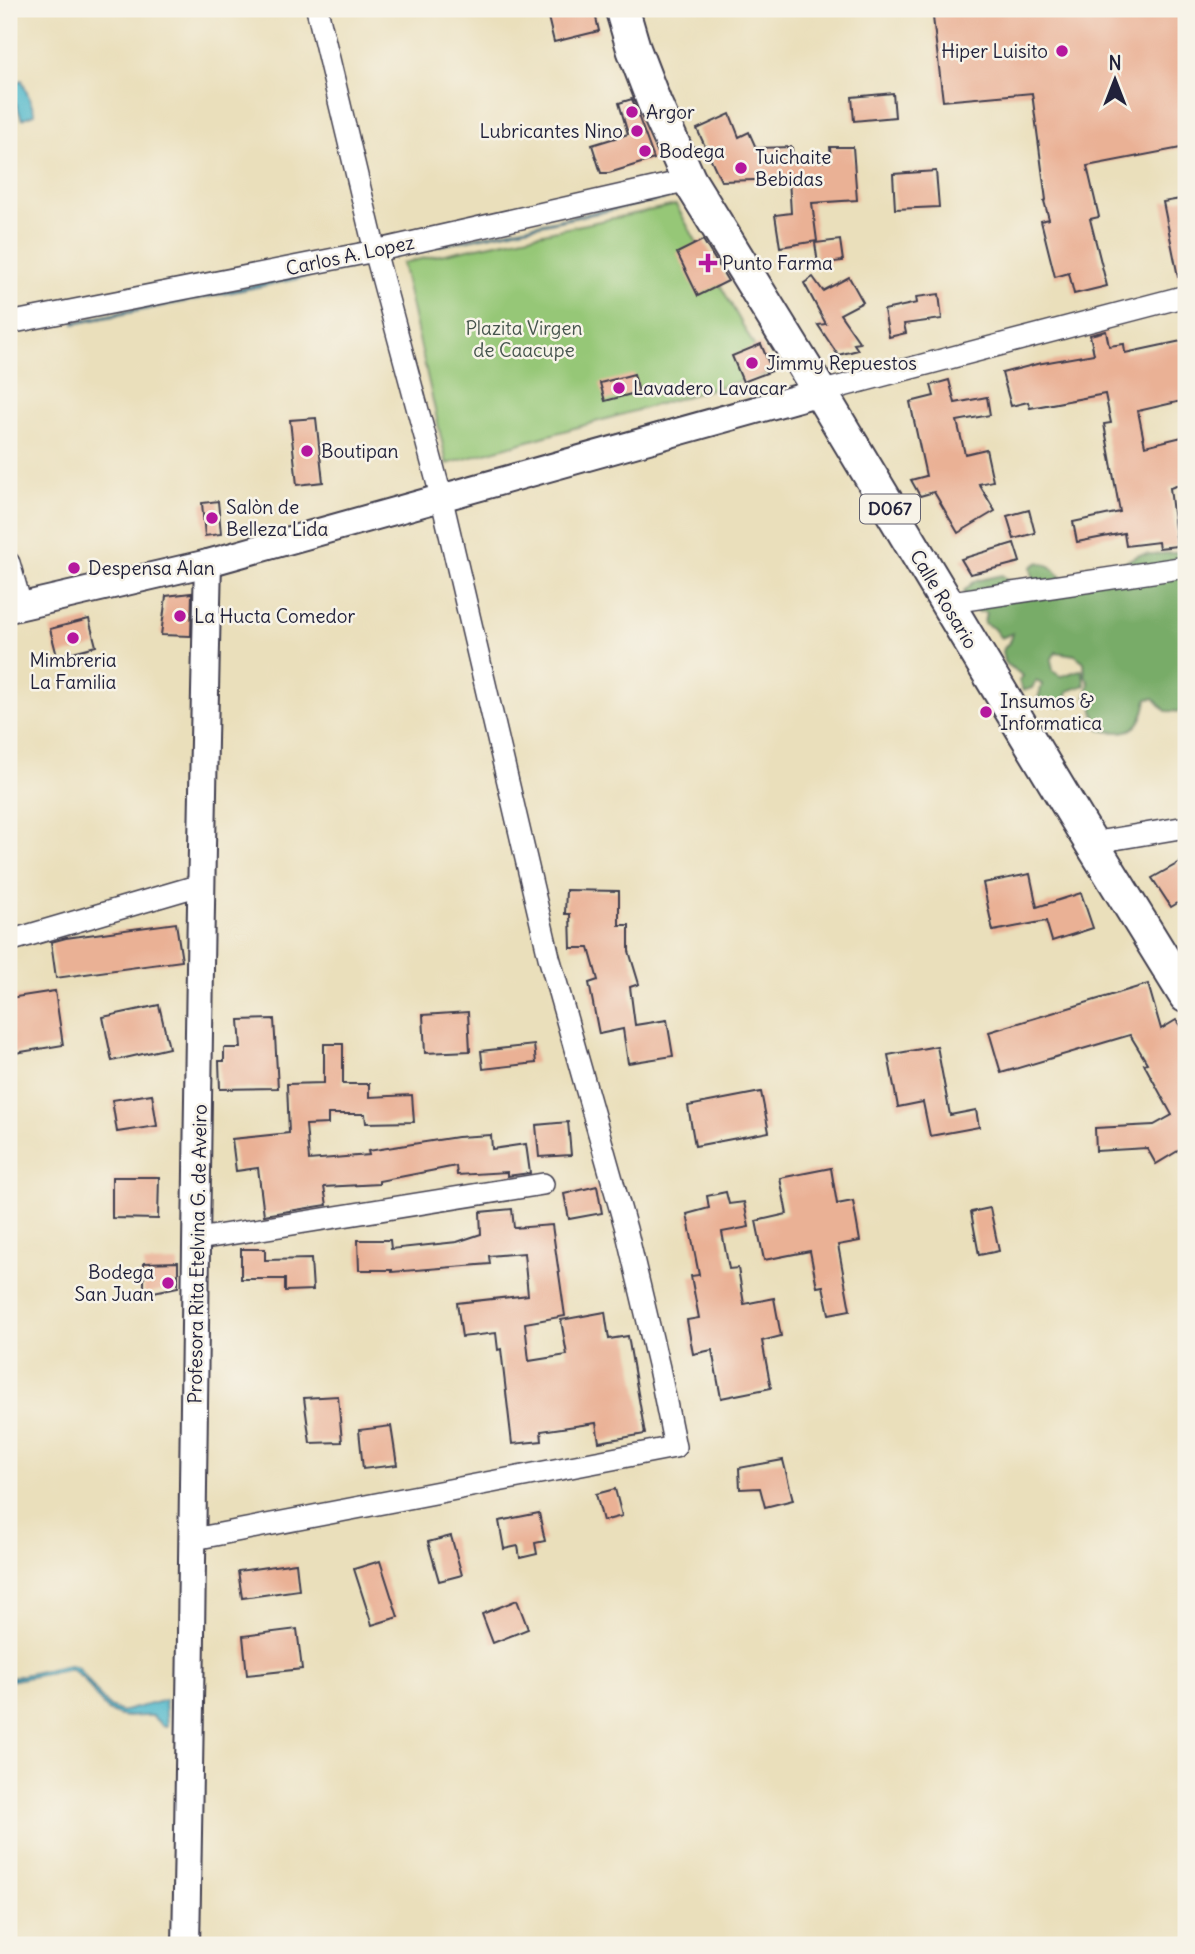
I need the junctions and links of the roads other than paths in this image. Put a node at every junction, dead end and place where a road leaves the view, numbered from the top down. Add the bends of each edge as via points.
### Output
1 (317, 9) edge
2 (622, 9) edge
3 (688, 180) junction
4 (375, 251) junction
5 (1186, 296) edge
6 (9, 323) edge
7 (820, 392) junction
8 (441, 496) junction
9 (9, 562) edge
10 (208, 563) junction
11 (1186, 567) edge
12 (945, 603) junction
13 (12, 607) edge
14 (1186, 827) edge
15 (1091, 843) junction
16 (200, 885) junction
17 (9, 941) edge
18 (1186, 996) edge
19 (543, 1184) dead end
20 (198, 1239) junction
21 (194, 1539) junction
22 (186, 1945) edge

1 - 4 street
2 - 3 main road, Calle Rosario / D067 via 654,102
3 - 4 street, Carlos A. Lopez
3 - 7 main road, Calle Rosario / D067
4 - 6 street, Carlos A. Lopez
4 - 8 street
5 - 7 street
7 - 8 street
7 - 12 main road, Calle Rosario / D067
8 - 10 street
8 - 21 street via 550,957 626,1229 675,1447
9 - 13 street
10 - 13 street
10 - 16 street, Profesora Rita Etelvina G. de Aveiro
11 - 12 street
12 - 15 main road, Calle Rosario / D067
14 - 15 street
15 - 18 main road, Calle Rosario / D067
16 - 17 street
16 - 20 street, Profesora Rita Etelvina G. de Aveiro
19 - 20 street
20 - 21 street, Profesora Rita Etelvina G. de Aveiro
21 - 22 street, Profesora Rita Etelvina G. de Aveiro

